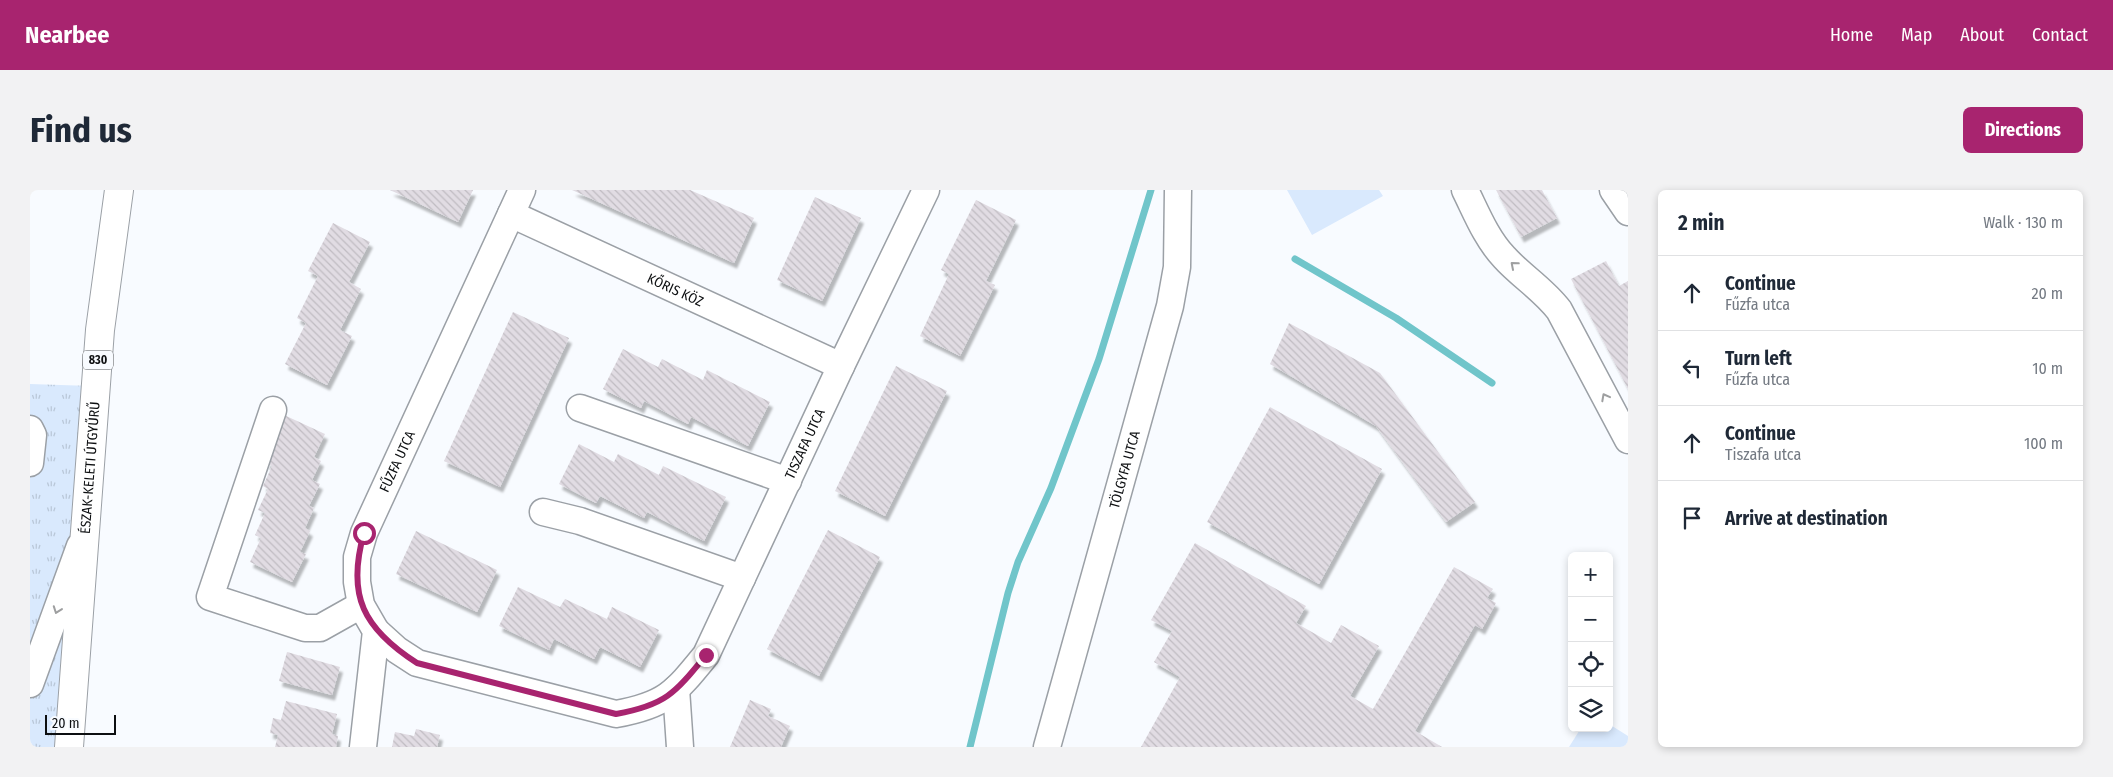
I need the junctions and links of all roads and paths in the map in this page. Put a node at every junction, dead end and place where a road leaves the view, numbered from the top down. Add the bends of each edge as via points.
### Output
1 (119, 190) edge
2 (522, 190) edge
3 (926, 190) edge
4 (1178, 190) edge
5 (1465, 190) edge
6 (511, 214) junction
7 (841, 366) junction
8 (580, 408) dead end
9 (274, 410) dead end
10 (30, 429) edge
11 (1628, 440) edge
12 (30, 463) edge
13 (788, 481) junction
14 (543, 512) dead end
15 (85, 531) junction
16 (742, 578) junction
17 (361, 605) junction
18 (376, 631) junction
19 (30, 684) edge
20 (676, 689) junction
21 (69, 747) edge
22 (363, 747) edge
23 (680, 747) edge
24 (1047, 747) edge

1 - 15 main road, ÉSZAK-KELETI ÚTGYŰRŰ / 830 via 100,330
2 - 6 street, FŰZFA UTCA
3 - 7 street, TISZAFA UTCA
4 - 24 street, TÖLGYFA UTCA via 1177,267 1170,306
11 -> 5 street via 1559,310 1503,256
6 - 7 street, KŐRIS KÖZ
6 - 17 street, FŰZFA UTCA via 364,533 357,557
7 - 13 street, TISZAFA UTCA
8 - 13 street
9 - 17 street via 210,597 305,628 320,628
10 - 12 street via 33,435
13 - 16 street, TISZAFA UTCA
14 - 16 street via 580,521
15 -> 19 street
15 - 21 main road, ÉSZAK-KELETI ÚTGYŰRŰ / 830
16 - 20 street, TISZAFA UTCA via 706,655
17 - 18 street, FŰZFA UTCA
18 - 20 street, TISZAFA UTCA via 417,663 616,714 662,702
18 - 22 street
20 - 23 street

